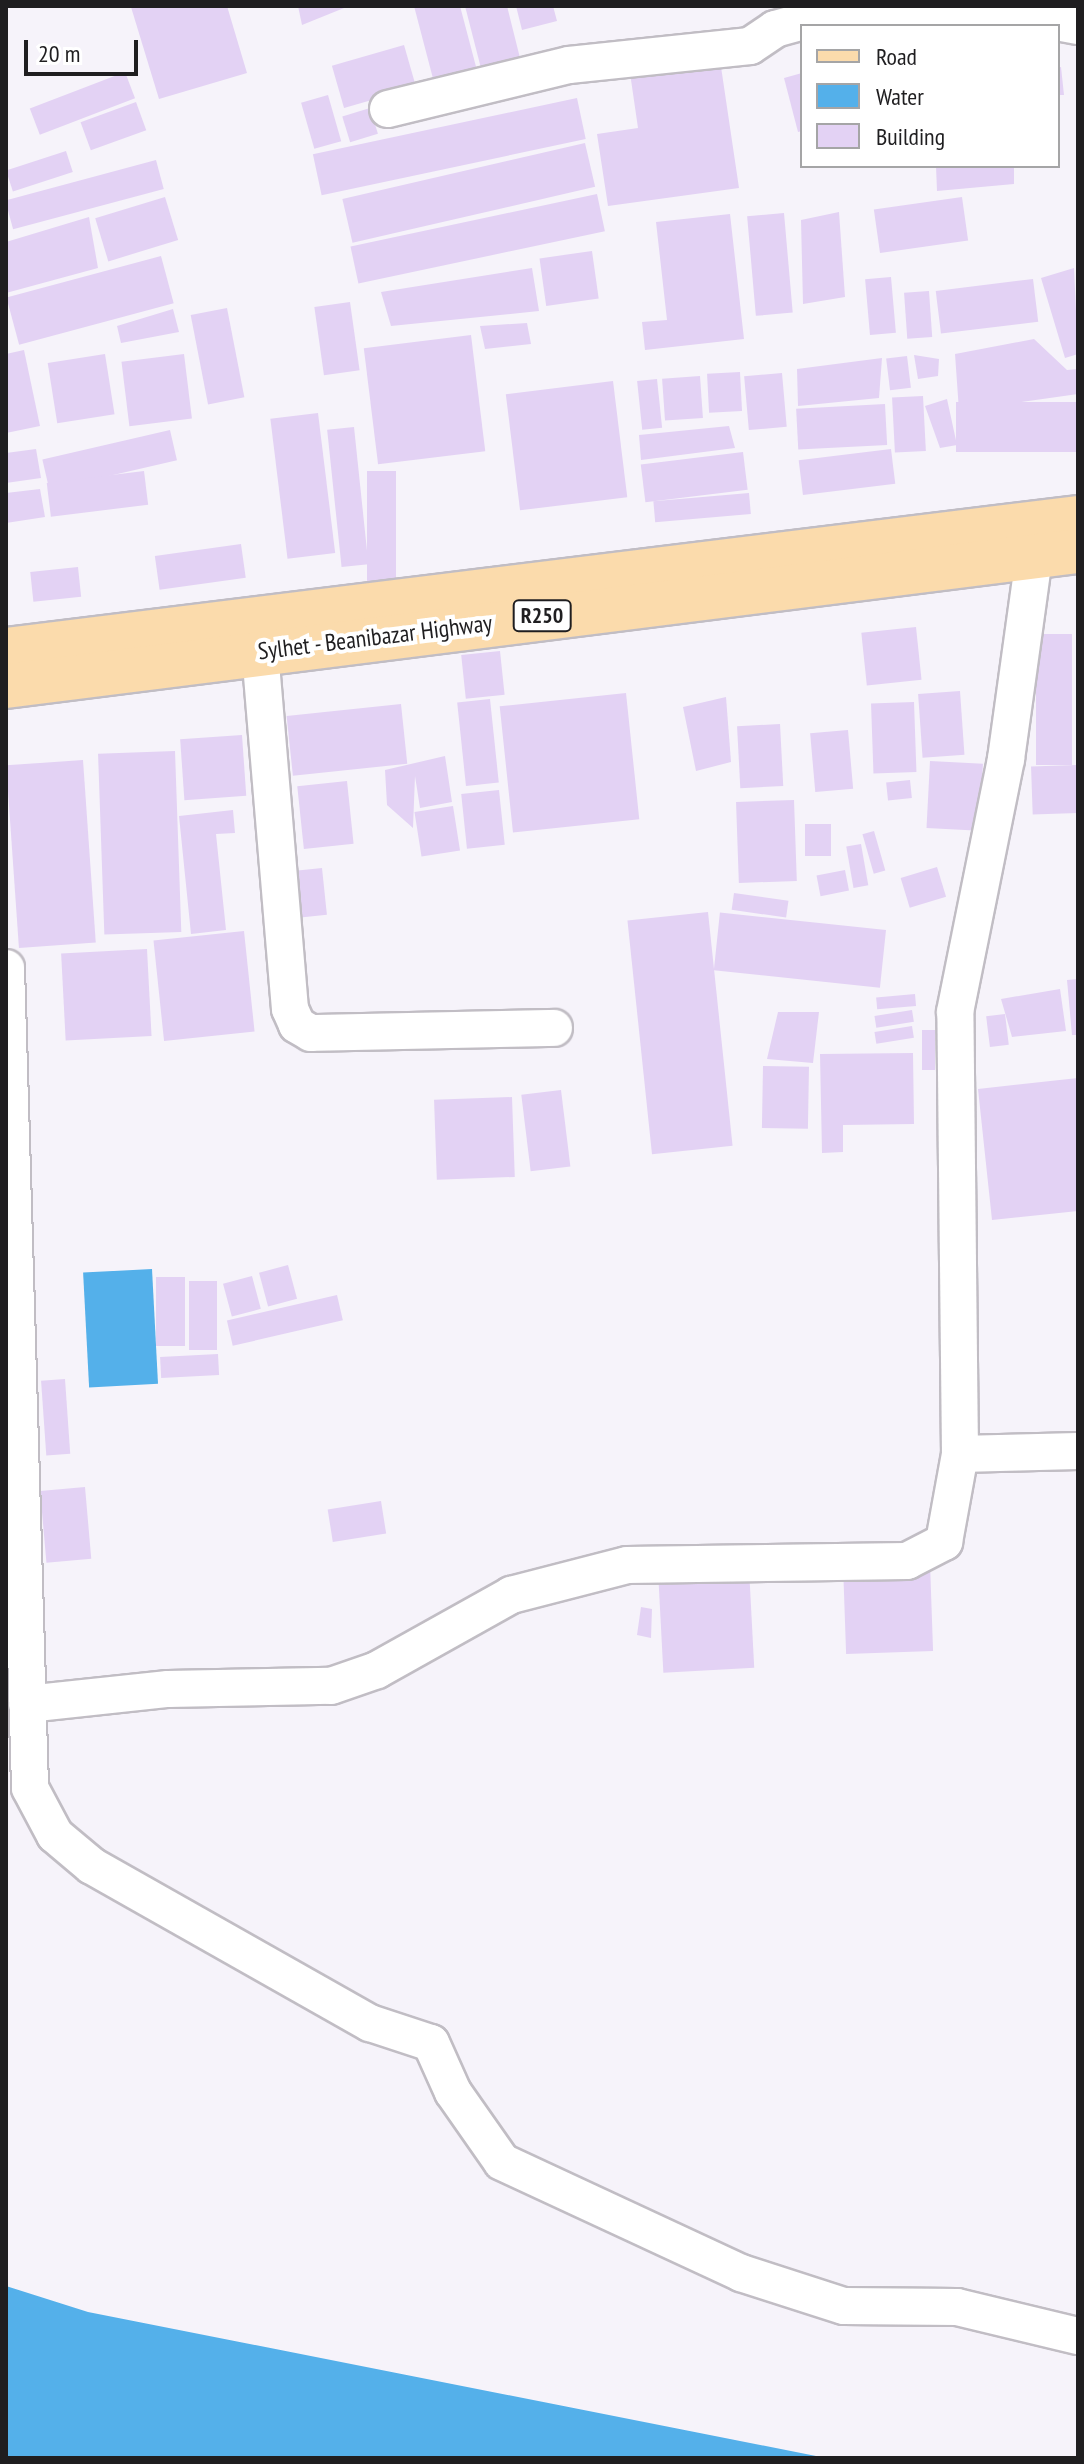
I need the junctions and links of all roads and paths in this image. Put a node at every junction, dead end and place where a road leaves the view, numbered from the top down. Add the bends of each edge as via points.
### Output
1 (1078, 26) edge
2 (388, 109) dead end
3 (1078, 518) edge
4 (1078, 551) edge
5 (1034, 556) junction
6 (258, 635) junction
7 (6, 650) edge
8 (6, 686) edge
9 (6, 968) edge
10 (554, 1028) dead end
11 (1078, 1451) edge
12 (960, 1454) junction
13 (27, 1704) junction
14 (1078, 2336) edge

1 - 2 street via 1019,15 840,11 775,29 750,46 569,65
3 - 6 main road, Sylhet - Beanibazar Highway / R250
4 - 5 main road, Sylhet - Beanibazar Highway / R250
5 - 6 main road, Sylhet - Beanibazar Highway / R250
5 - 12 street via 1006,759 955,1012
6 - 7 main road, Sylhet - Beanibazar Highway / R250
6 - 8 main road, Sylhet - Beanibazar Highway / R250
6 - 10 street via 290,1009 297,1025 311,1033
9 - 13 street
11 - 12 street
12 - 13 street via 944,1542 907,1561 627,1565 511,1595 377,1670 331,1686 168,1689
13 - 14 street via 30,1788 55,1835 92,1866 370,2023 431,2043 453,2092 502,2162 741,2273 844,2306 957,2307

